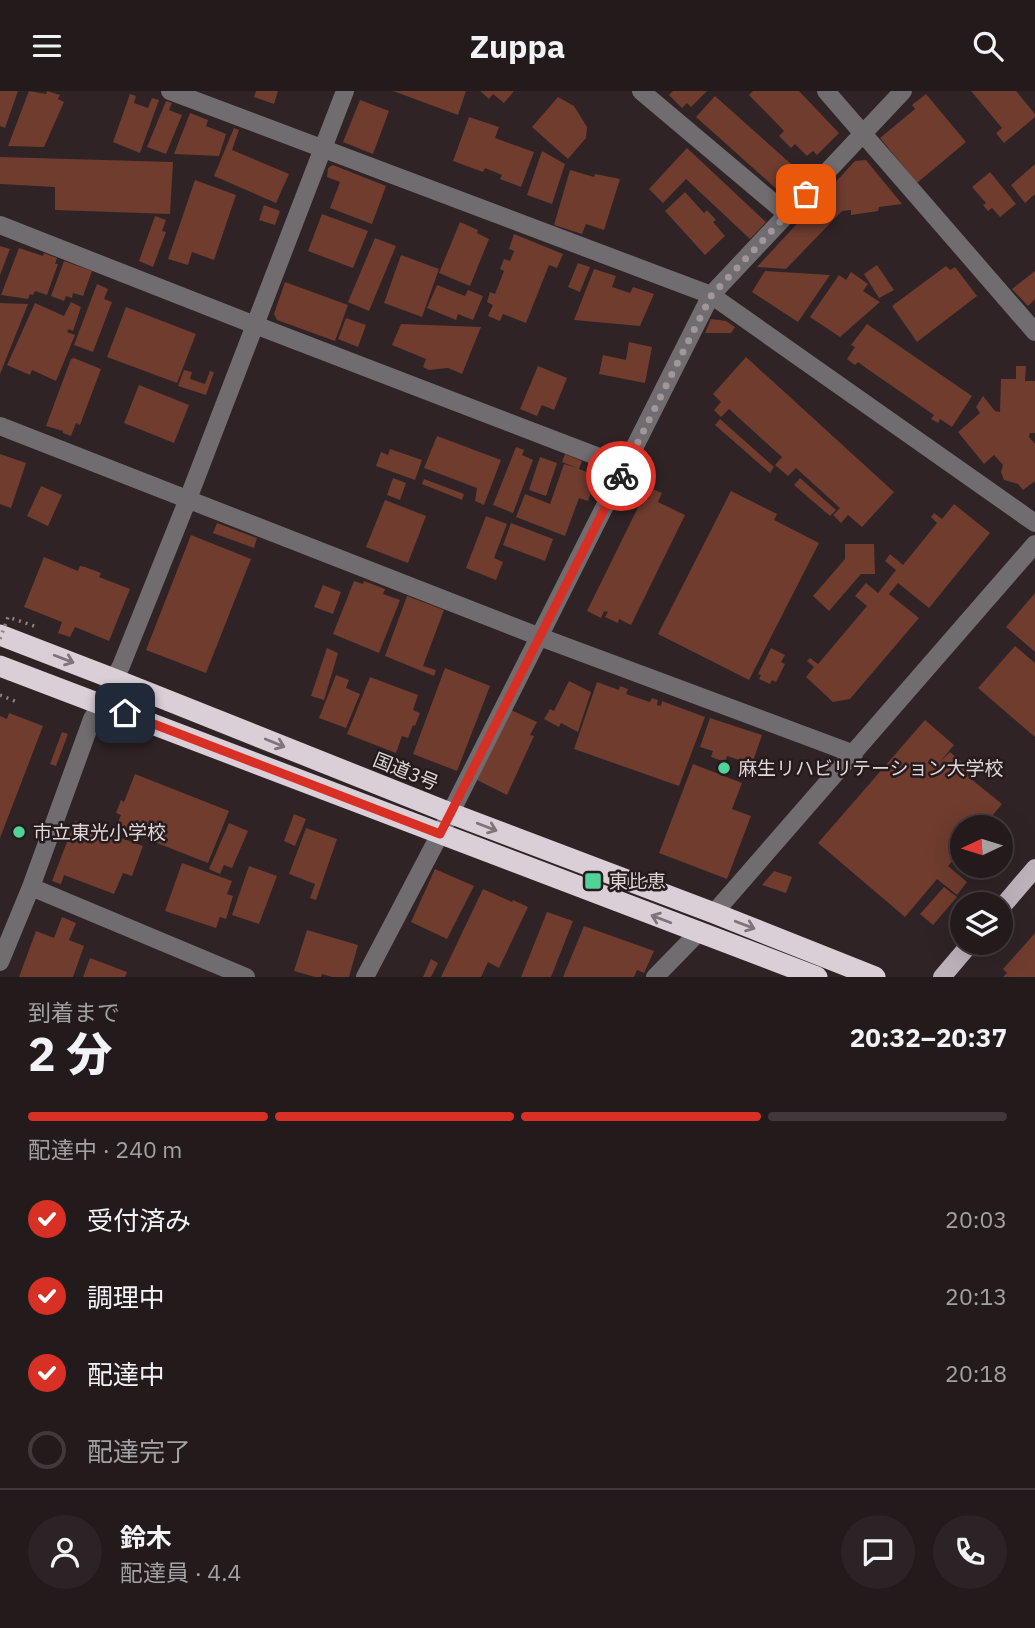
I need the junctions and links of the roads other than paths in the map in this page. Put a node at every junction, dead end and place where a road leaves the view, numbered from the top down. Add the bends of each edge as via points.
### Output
1 (170, 91) edge
2 (345, 91) edge
3 (641, 91) edge
4 (826, 91) edge
5 (903, 91) edge
6 (863, 133) junction
7 (322, 149) junction
8 (786, 214) junction
9 (0, 225) edge
10 (711, 296) junction
11 (255, 325) junction
12 (1035, 332) edge
13 (0, 426) edge
14 (625, 467) junction
15 (188, 499) junction
16 (1035, 523) edge
17 (1035, 544) edge
18 (0, 637) edge
19 (540, 637) junction
20 (0, 666) edge
21 (118, 672) junction
22 (100, 704) junction
23 (854, 754) junction
24 (450, 813) junction
25 (440, 834) junction
26 (1035, 868) edge
27 (31, 887) junction
28 (1013, 894) edge
29 (714, 913) junction
30 (698, 933) junction
31 (961, 955) edge
32 (0, 963) edge
33 (246, 977) edge
34 (365, 977) edge
35 (655, 977) edge
36 (817, 977) edge
37 (874, 977) edge
38 (942, 977) edge

1 - 7 street
2 - 7 street
3 - 8 street
4 - 6 street
5 - 6 street
6 - 8 street
6 - 12 street
7 - 10 street
7 - 11 street
8 - 10 street
9 - 11 street
10 - 14 street
10 - 16 street
11 - 14 street
11 - 15 street
13 - 15 street
14 - 19 street
15 - 19 street
15 - 21 street
17 - 23 street
18 -> 21 highway, 国道3号
19 - 23 street
19 - 24 street
20 - 22 highway
21 - 22 street
21 -> 24 highway, 国道3号
22 - 25 highway
22 - 27 street
23 - 29 street
24 - 25 street
24 -> 29 highway, 国道3号
30 -> 25 highway
25 - 34 street
26 - 28 main road
27 - 32 street
27 - 33 street
29 -> 37 highway, 国道3号
30 - 35 street
30 - 36 highway
31 - 38 main road

